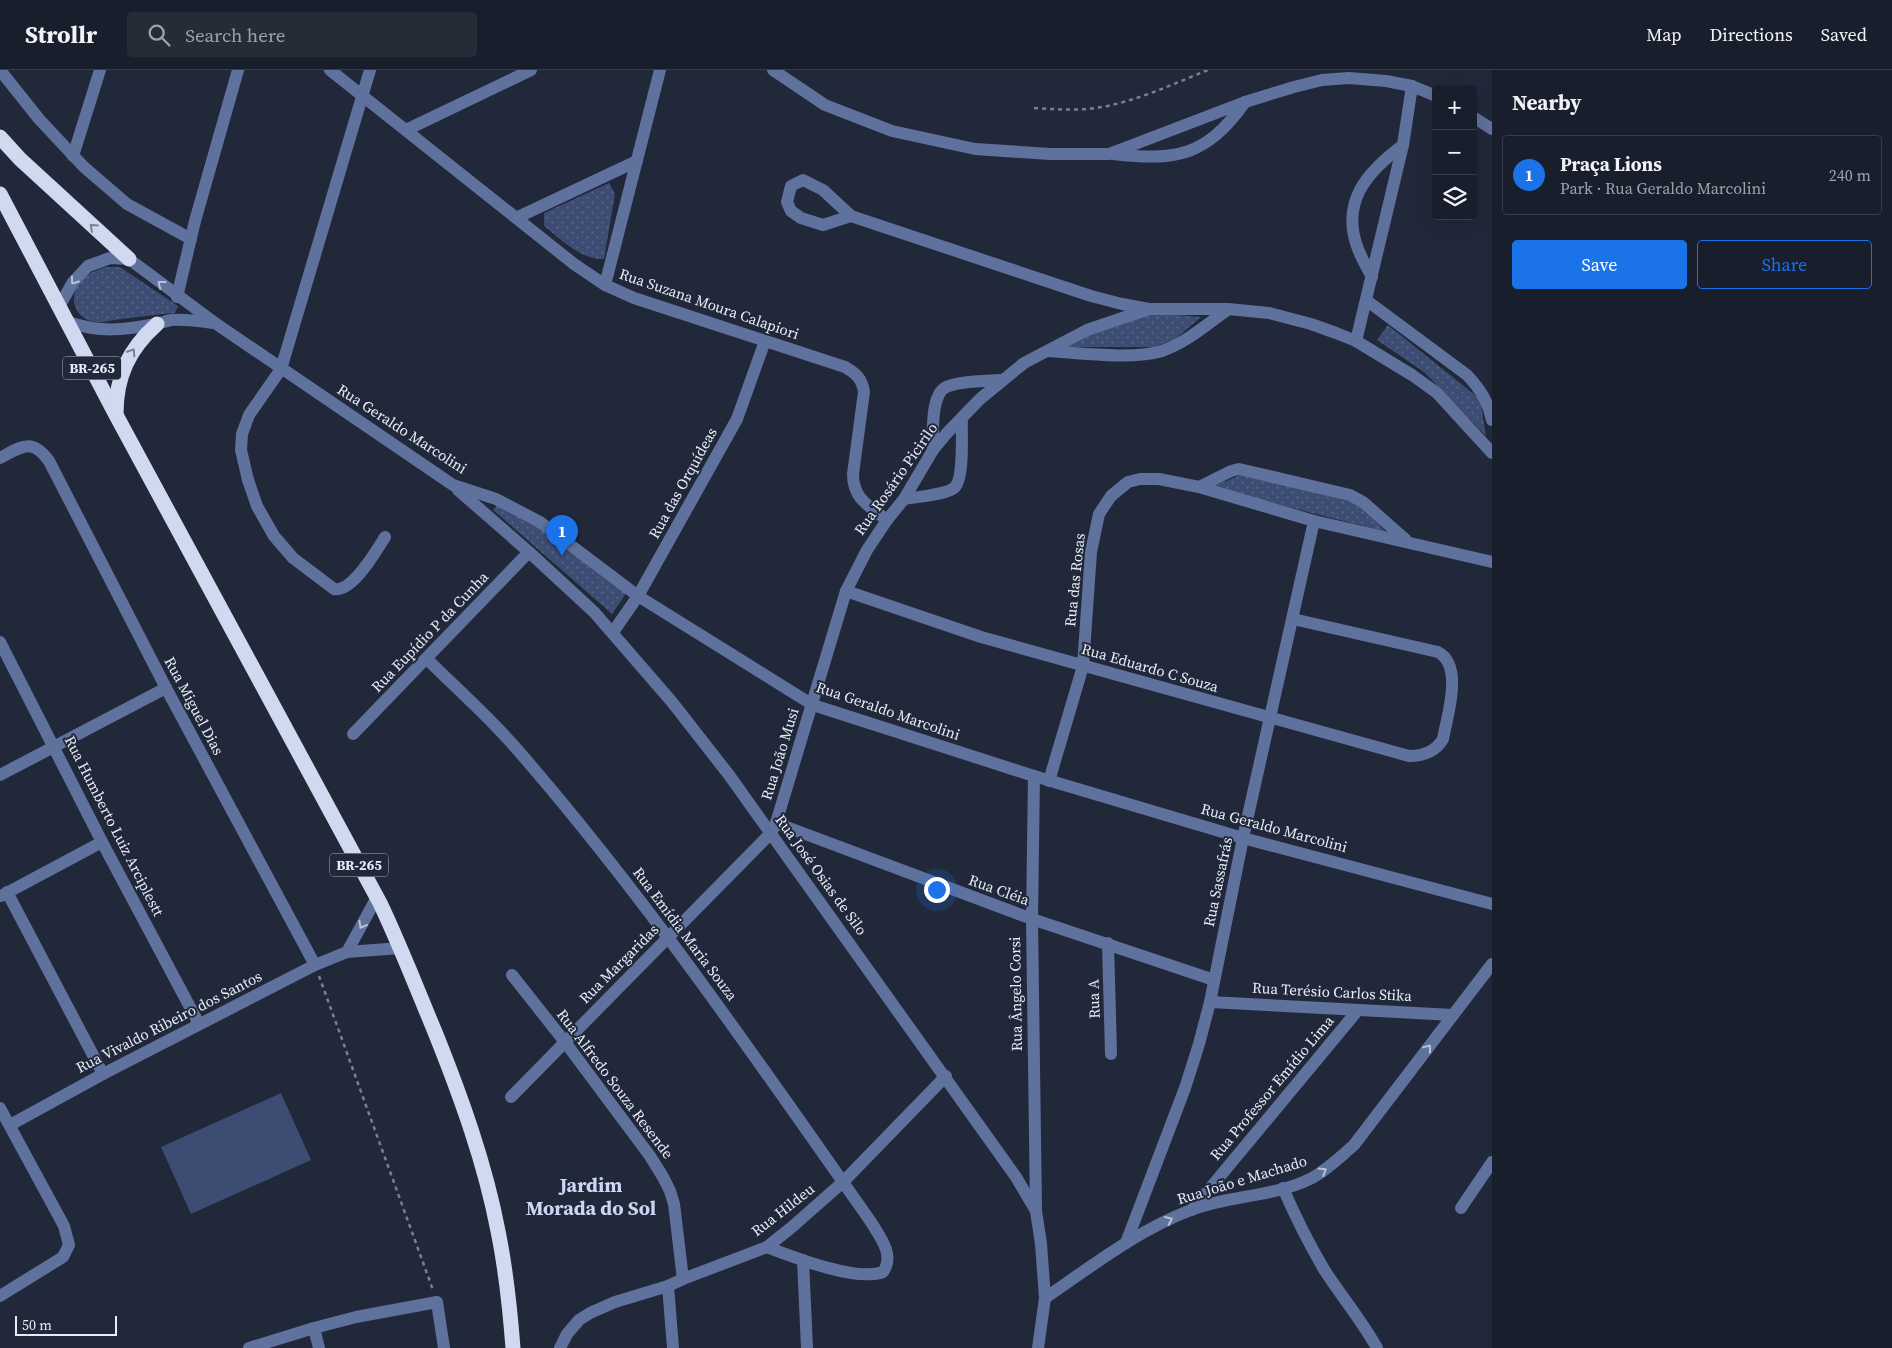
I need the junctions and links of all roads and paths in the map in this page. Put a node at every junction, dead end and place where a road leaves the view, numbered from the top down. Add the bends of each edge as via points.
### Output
1 (0, 70) edge
2 (100, 70) edge
3 (238, 70) edge
4 (330, 70) edge
5 (370, 70) edge
6 (531, 70) edge
7 (660, 70) edge
8 (773, 70) edge
9 (1208, 70) edge
10 (1412, 86) junction
11 (1432, 94) edge
12 (362, 95) junction
13 (1245, 102) junction
14 (1034, 108) dead end
15 (1477, 120) edge
16 (1492, 129) edge
17 (406, 130) junction
18 (0, 137) edge
19 (1403, 145) junction
20 (1109, 154) junction
21 (73, 156) junction
22 (637, 162) junction
23 (0, 194) edge
24 (852, 216) junction
25 (518, 217) junction
26 (191, 239) junction
27 (130, 259) junction
28 (1372, 277) junction
29 (605, 285) junction
30 (177, 297) junction
31 (1366, 300) junction
32 (60, 305) junction
33 (1149, 309) junction
34 (1228, 309) junction
35 (68, 322) junction
36 (215, 323) junction
37 (157, 324) junction
38 (1356, 341) junction
39 (766, 342) junction
40 (1045, 351) junction
41 (281, 369) junction
42 (1001, 380) junction
43 (116, 415) junction
44 (962, 418) junction
45 (1492, 420) edge
46 (933, 450) junction
47 (1492, 453) edge
48 (0, 458) edge
49 (453, 485) junction
50 (1199, 487) junction
51 (904, 499) junction
52 (887, 520) junction
53 (1314, 521) junction
54 (385, 537) dead end
55 (1408, 541) junction
56 (529, 552) junction
57 (1492, 562) edge
58 (845, 594) junction
59 (638, 596) junction
60 (1293, 619) junction
61 (613, 632) junction
62 (2, 649) edge
63 (427, 659) junction
64 (1083, 666) junction
65 (166, 688) junction
66 (813, 705) junction
67 (1271, 718) junction
68 (353, 734) dead end
69 (55, 747) junction
70 (0, 775) edge
71 (1034, 776) junction
72 (1049, 780) junction
73 (773, 828) junction
74 (1243, 838) junction
75 (102, 842) junction
76 (4, 894) edge
77 (377, 897) junction
78 (1492, 904) edge
79 (1032, 919) junction
80 (669, 937) junction
81 (1108, 944) junction
82 (401, 948) junction
83 (346, 952) junction
84 (1492, 964) edge
85 (315, 965) junction
86 (512, 976) dead end
87 (1214, 980) junction
88 (1210, 1002) junction
89 (1358, 1010) junction
90 (1453, 1015) junction
91 (199, 1024) junction
92 (565, 1042) junction
93 (1111, 1054) dead end
94 (103, 1074) junction
95 (946, 1076) junction
96 (512, 1097) dead end
97 (0, 1108) edge
98 (10, 1126) junction
99 (1492, 1162) edge
100 (843, 1182) junction
101 (1283, 1188) junction
102 (1461, 1208) dead end
103 (1192, 1210) junction
104 (1036, 1211) junction
105 (1126, 1243) junction
106 (767, 1247) junction
107 (803, 1260) junction
108 (683, 1279) junction
109 (668, 1286) junction
110 (0, 1296) edge
111 (1045, 1298) junction
112 (437, 1302) junction
113 (314, 1328) junction
114 (248, 1348) edge
115 (319, 1348) edge
116 (444, 1348) edge
117 (513, 1348) edge
118 (560, 1348) edge
119 (673, 1348) edge
120 (808, 1348) edge
121 (1038, 1348) edge
122 (1377, 1348) edge

1 - 21 street
2 - 21 street
3 - 26 street
4 - 12 street
5 - 12 street
6 - 17 street
7 - 22 street, Rua Suzana Moura Calapiori
8 - 20 street via 824,105 892,131 975,149
9 - 14 path via 1147,94 1097,108
10 - 11 street
10 - 13 street via 1349,78 1322,80
10 - 19 street
12 - 17 street
12 - 41 street
13 - 20 street
13 - 20 street via 1218,133 1199,147 1178,156 1149,158
15 - 16 street
17 - 25 street
27 -> 18 highway
19 - 28 street
19 - 28 street via 1384,159 1366,179 1356,198 1353,231
21 - 26 street via 127,204
22 - 25 street
22 - 29 street, Rua Suzana Moura Calapiori
23 - 32 highway, BR-265
24 - 24 street via 818,186 803,180 791,186 787,202 791,211 801,218 823,224
24 - 33 street via 1091,296
25 - 29 street via 574,264
26 - 30 street
30 -> 27 street, Rua Geraldo Marcolini
27 -> 32 street via 110,258 88,266 73,282
28 - 31 street
29 - 39 street, Rua Suzana Moura Calapiori via 634,298
30 - 36 street, Rua Geraldo Marcolini
31 - 38 street
31 - 45 street via 1467,375 1480,389
32 - 35 highway, BR-265
33 - 34 street
33 - 40 street, Rua Rosário Picirilo via 1087,330
34 - 38 street via 1311,324
34 - 40 street via 1176,345 1161,351 1122,355
35 - 37 street, Rua Geraldo Marcolini via 100,330
35 - 43 highway, BR-265
36 - 37 street, Rua Geraldo Marcolini via 169,320
36 - 41 street, Rua Geraldo Marcolini
43 -> 37 highway via 119,380 125,364 139,342
38 - 47 street via 1437,393
39 - 52 street, Rua Suzana Moura Calapiori via 845,367 863,382 864,402 853,484 862,502
39 - 59 street, Rua das Orquídeas via 737,419
40 - 42 street, Rua Rosário Picirilo
41 - 49 street, Rua Geraldo Marcolini
41 - 54 street via 249,416 242,434 241,450 257,506 274,536 293,558 338,590 352,582
42 - 44 street, Rua Rosário Picirilo
42 - 46 street via 947,386 942,390 934,408
43 - 77 highway, BR-265
44 - 46 street, Rua Rosário Picirilo
44 - 51 street via 961,467 957,484 947,491
46 - 51 street, Rua Rosário Picirilo
48 - 65 street, Rua Miguel Dias via 28,446 38,448 49,461
49 - 56 street, Rua José Osias de Silo
49 - 59 street, Rua Geraldo Marcolini via 496,500 540,522
50 - 53 street, Rua das Rosas
50 - 55 street via 1239,469 1350,495 1363,502
50 - 64 street, Rua das Rosas via 1159,479 1128,482 1111,496 1099,514 1091,552
51 - 52 street, Rua Rosário Picirilo
52 - 58 street, Rua Rosário Picirilo via 867,550
53 - 55 street, Rua das Rosas
53 - 60 street, Rua Sassafrás
55 - 57 street, Rua das Rosas
56 - 61 street, Rua José Osias de Silo
56 - 63 street, Rua Eupídio P da Cunha
58 - 64 street, Rua Eduardo C Souza
58 - 66 street, Rua João Musi
59 - 61 street, Rua das Orquídeas
59 - 66 street, Rua Geraldo Marcolini
60 - 67 street, Rua Sassafrás
60 - 67 street, Rua Eduardo C Souza via 1444,656 1448,660 1452,691 1442,739 1434,750 1409,756
61 - 73 street, Rua José Osias de Silo
62 - 69 street, Rua Humberto Luiz Arciplestt
63 - 68 street, Rua Eupídio P da Cunha
63 - 80 street, Rua Emídia Maria Souza via 514,746 592,837
64 - 67 street, Rua Eduardo C Souza
64 - 72 street, Rua das Rosas
65 - 69 street
65 - 85 street, Rua Miguel Dias
66 - 71 street, Rua Geraldo Marcolini
66 - 73 street, Rua João Musi
67 - 74 street, Rua Sassafrás
69 - 70 street
69 - 75 street, Rua Humberto Luiz Arciplestt
71 - 72 street, Rua Geraldo Marcolini
71 - 79 street, Rua Ângelo Corsi
72 - 74 street, Rua Geraldo Marcolini
73 - 79 street, Rua Cléia
73 - 80 street, Rua Margaridas
73 - 95 street, Rua José Osias de Silo
74 - 78 street, Rua Geraldo Marcolini
74 - 87 street, Rua Sassafrás
75 - 76 street
75 - 91 street, Rua Humberto Luiz Arciplestt
76 - 94 street
77 - 82 highway, BR-265
77 -> 83 street
79 - 81 street, Rua Cléia
79 - 104 street, Rua Ângelo Corsi
80 - 92 street, Rua Margaridas
80 - 100 street, Rua Emídia Maria Souza
81 - 87 street, Rua Cléia
81 - 93 street, Rua A
82 - 83 street, Rua Vivaldo Ribeiro dos Santos
82 - 117 highway, BR-265 via 468,1118 479,1157 498,1230 510,1303
83 - 85 street, Rua Vivaldo Ribeiro dos Santos
84 - 90 street, Rua João e Machado
85 - 91 street, Rua Vivaldo Ribeiro dos Santos
85 - 112 path
86 - 92 street, Rua Alfredo Souza Resende
87 - 88 street, Rua Sassafrás
88 - 89 street, Rua Terésio Carlos Stika
88 - 105 street, Rua Sassafrás via 1185,1088
89 - 90 street, Rua Terésio Carlos Stika
89 - 103 street, Rua Professor Emídio Lima
101 -> 90 street, Rua João e Machado via 1330,1167 1354,1145
91 - 94 street, Rua Vivaldo Ribeiro dos Santos
92 - 96 street, Rua Margaridas
92 - 108 street, Rua Alfredo Souza Resende via 650,1156 670,1191
94 - 98 street, Rua Vivaldo Ribeiro dos Santos
95 - 100 street, Rua Hildeu
95 - 104 street, Rua José Osias de Silo
97 - 98 street
98 - 110 street via 64,1226 69,1245 63,1257
99 - 102 street
100 - 106 street, Rua Hildeu
100 - 107 street, Rua Emídia Maria Souza via 887,1252 886,1267 883,1272 871,1274
101 - 103 street, Rua João e Machado
101 - 122 street via 1325,1271
105 -> 103 street, Rua João e Machado
104 - 111 street, Rua José Osias de Silo
105 - 111 street, Rua João e Machado
106 - 107 street
106 - 108 street, Rua Hildeu
107 - 120 street
108 - 109 street, Rua Hildeu
109 - 118 street, Rua Hildeu via 590,1313 567,1334
109 - 119 street
111 - 121 street, Rua José Osias de Silo
112 - 113 street
112 - 116 street
113 - 114 street
113 - 115 street

